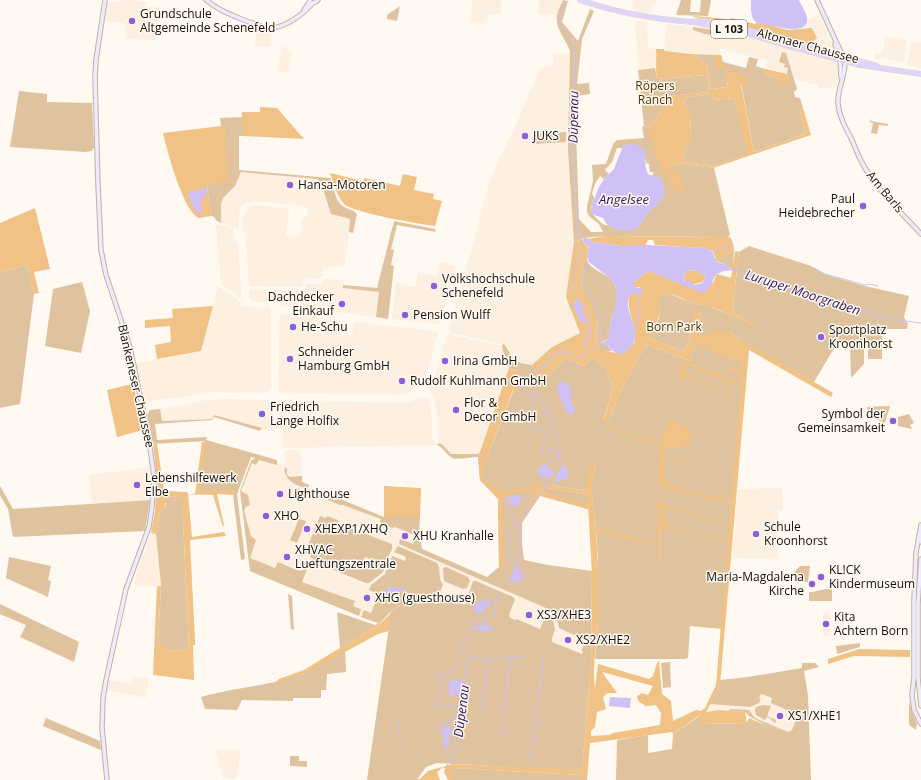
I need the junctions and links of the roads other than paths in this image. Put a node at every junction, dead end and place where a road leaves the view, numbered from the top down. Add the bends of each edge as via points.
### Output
1 (105, 0) edge
2 (206, 0) edge
3 (318, 0) edge
4 (580, 0) edge
5 (817, 0) edge
6 (311, 1) edge
7 (692, 22) junction
8 (833, 37) junction
9 (838, 55) junction
10 (843, 59) junction
11 (852, 63) junction
12 (878, 66) junction
13 (845, 68) junction
14 (921, 74) edge
15 (842, 80) junction
16 (921, 234) edge
17 (921, 525) edge
18 (919, 532) junction
19 (921, 542) edge
20 (921, 558) edge
21 (914, 606) junction
22 (918, 624) junction
23 (912, 699) junction
24 (920, 699) edge
25 (921, 706) edge
26 (921, 724) edge
27 (107, 780) edge

1 - 27 main road, Blankeneser Chaussee via 95,77 100,243 106,275 128,341 143,407 153,462 154,493 146,536 128,584 106,680 102,722
2 - 6 main road via 229,15 268,28 291,21 304,11
3 - 6 main road
4 - 7 main road, Altonaer Chaussee / L 103 via 636,16
5 - 8 main road
7 - 9 main road, Altonaer Chaussee / L 103 via 736,27
7 - 10 main road, Altonaer Chaussee / L 103 via 751,34
8 - 9 main road
8 - 10 main road
9 - 10 main road, Altonaer Chaussee / L 103
10 - 11 main road, Altonaer Chaussee / L 103
10 - 12 main road, Altonaer Chaussee / L 103
10 - 13 main road
10 - 15 main road
11 - 12 main road, Altonaer Chaussee / L 103
11 - 13 main road
12 - 14 main road, Altonaer Chaussee / L 103
13 - 15 main road
15 - 16 main road, Am Barls via 839,109 866,170 876,185
17 - 18 main road
18 - 19 main road
18 - 21 main road
20 - 22 main road
21 - 22 main road
21 - 23 main road
22 - 24 main road
23 - 24 main road
23 - 26 main road
24 - 25 main road

